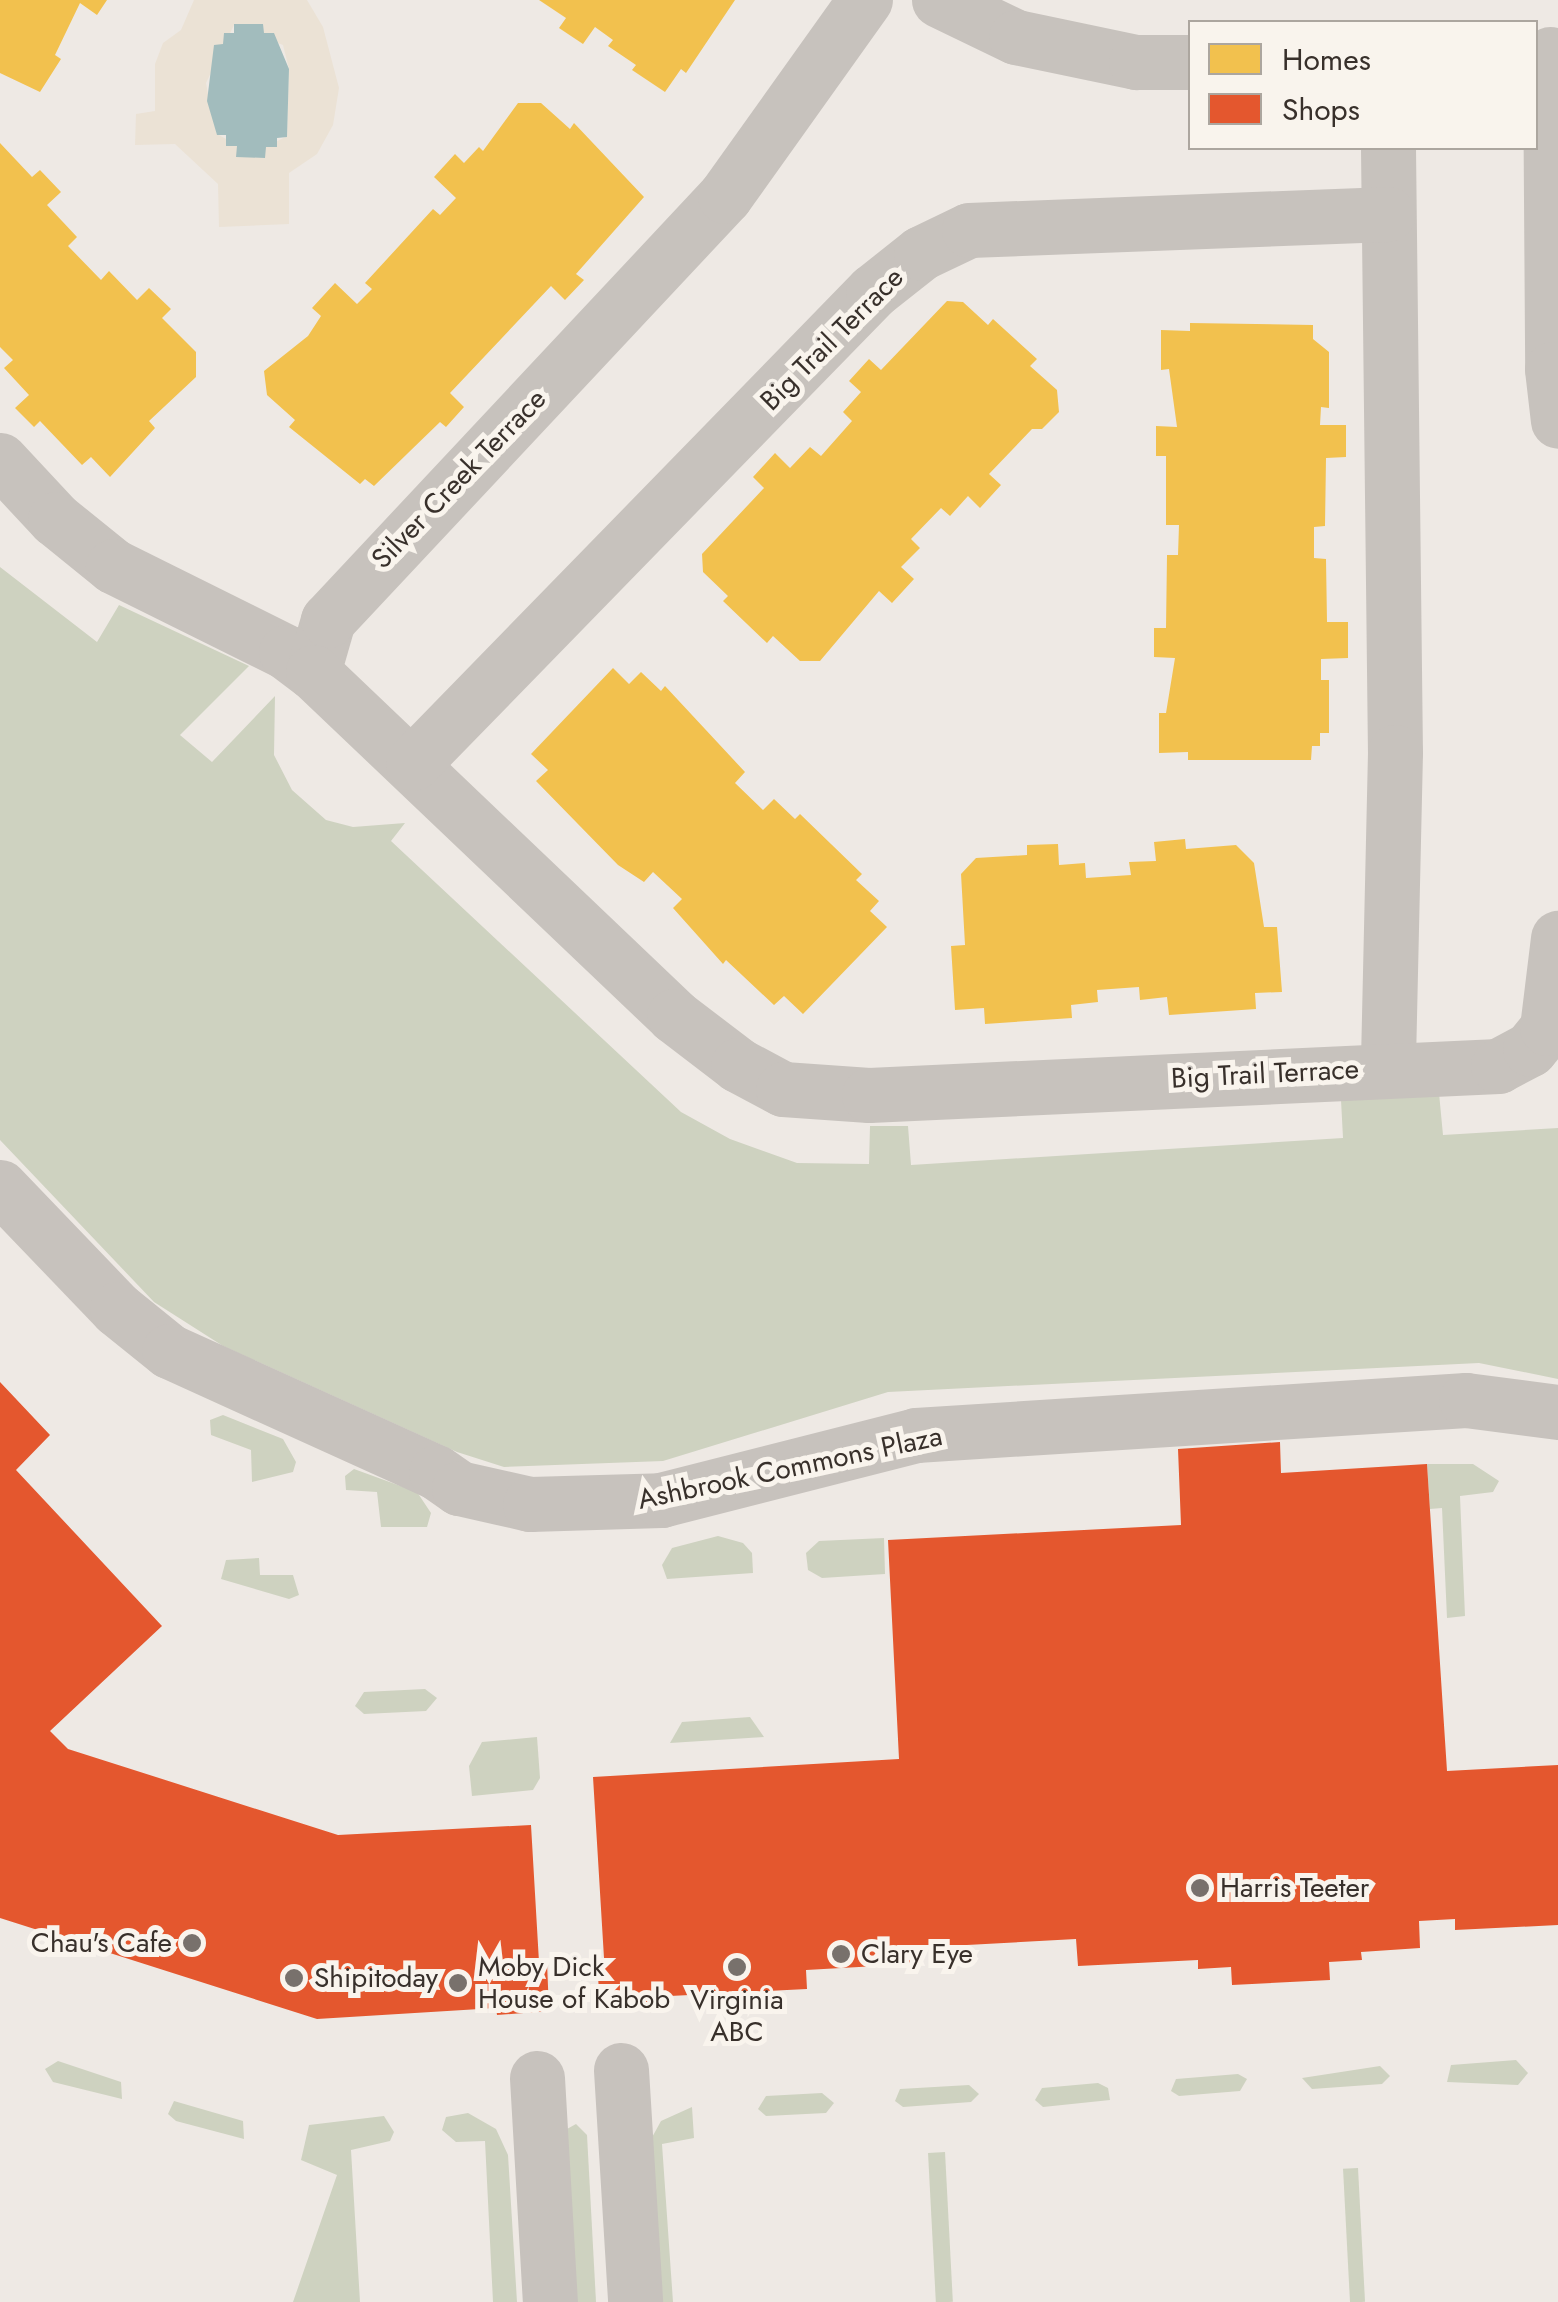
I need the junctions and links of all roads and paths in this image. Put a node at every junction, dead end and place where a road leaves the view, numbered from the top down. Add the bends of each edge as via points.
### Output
1 (865, 0) edge
2 (939, 0) edge
3 (1548, 54) edge
4 (1188, 62) edge
5 (1388, 150) edge
6 (1388, 214) junction
7 (1558, 422) edge
8 (0, 460) edge
9 (313, 672) junction
10 (413, 763) junction
11 (1558, 938) edge
12 (1388, 1068) junction
13 (0, 1187) edge
14 (1558, 1412) edge
15 (621, 2070) dead end
16 (537, 2078) dead end
17 (550, 2302) edge
18 (634, 2302) edge

1 - 9 street, Silver Creek Terrace via 725,196 328,620
2 - 4 street via 1016,38 1136,62
3 - 7 street
5 - 6 street, Big Trail Terrace
6 - 10 street, Big Trail Terrace via 968,230 921,253 874,291
6 - 12 street, Big Trail Terrace via 1395,752
8 - 9 street via 113,566 286,652
9 - 10 street, Big Trail Terrace
10 - 12 street, Big Trail Terrace via 674,1016 738,1065 783,1089 869,1095
11 - 12 street via 1547,1028 1530,1049 1498,1066
13 - 14 street, Ashbrook Commons Plaza via 117,1309 169,1351 459,1488 530,1504 661,1500 916,1435 1466,1400
15 - 18 street
16 - 17 street

